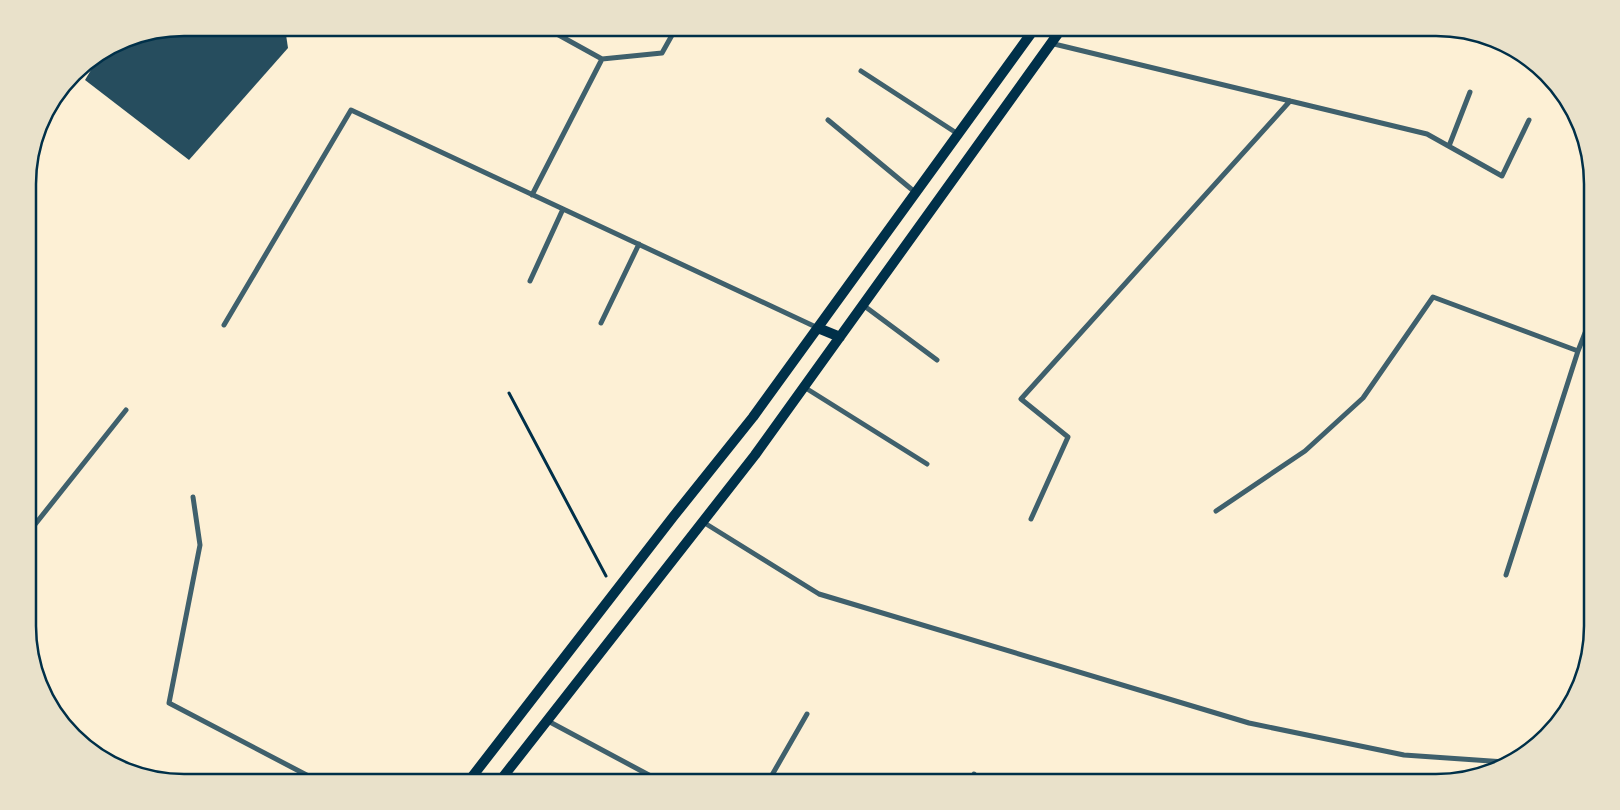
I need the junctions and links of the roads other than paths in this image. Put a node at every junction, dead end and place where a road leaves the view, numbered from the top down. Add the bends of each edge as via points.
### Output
1 (1029, 36) edge
2 (1055, 36) edge
3 (562, 37) edge
4 (671, 37) edge
5 (1050, 43) junction
6 (602, 59) junction
7 (861, 71) dead end
8 (1470, 92) dead end
9 (1290, 101) junction
10 (828, 120) dead end
11 (1529, 120) dead end
12 (959, 134) junction
13 (1450, 146) junction
14 (917, 193) junction
15 (532, 195) junction
16 (563, 209) junction
17 (639, 244) junction
18 (530, 281) dead end
19 (863, 305) junction
20 (601, 323) dead end
21 (224, 325) dead end
22 (818, 328) junction
23 (1584, 336) edge
24 (840, 337) junction
25 (1578, 351) junction
26 (937, 360) dead end
27 (804, 387) junction
28 (126, 410) dead end
29 (927, 464) dead end
30 (193, 497) dead end
31 (1216, 511) dead end
32 (1031, 519) dead end
33 (703, 522) junction
34 (36, 523) edge
35 (1506, 575) dead end
36 (807, 714) dead end
37 (547, 720) junction
38 (1495, 761) edge
39 (305, 774) edge
40 (474, 774) edge
41 (505, 774) edge
42 (646, 774) edge
43 (773, 774) edge

1 - 12 main road
2 - 5 main road
3 - 6 street
4 - 6 street via 662,53
5 - 9 street
5 - 19 main road
6 - 15 street
7 - 12 street
8 - 13 street
9 - 13 street via 1427,134
9 - 32 street via 1021,399 1068,438
10 - 14 street
11 - 13 street via 1502,176
12 - 14 main road
14 - 22 main road
15 - 16 street
15 - 21 street via 351,110
16 - 17 street
16 - 18 street
17 - 20 street
17 - 22 street
19 - 24 main road
19 - 26 street
22 - 24 main road
22 - 40 main road via 753,418
23 - 25 street
24 - 27 main road
25 - 31 street via 1433,298 1363,398 1305,451
25 - 35 street
27 - 29 street
27 - 33 main road
28 - 34 street
30 - 39 street via 200,545 169,703
33 - 37 main road
33 - 38 street via 819,594 1249,723 1404,755
36 - 43 street
37 - 41 main road
37 - 42 street

